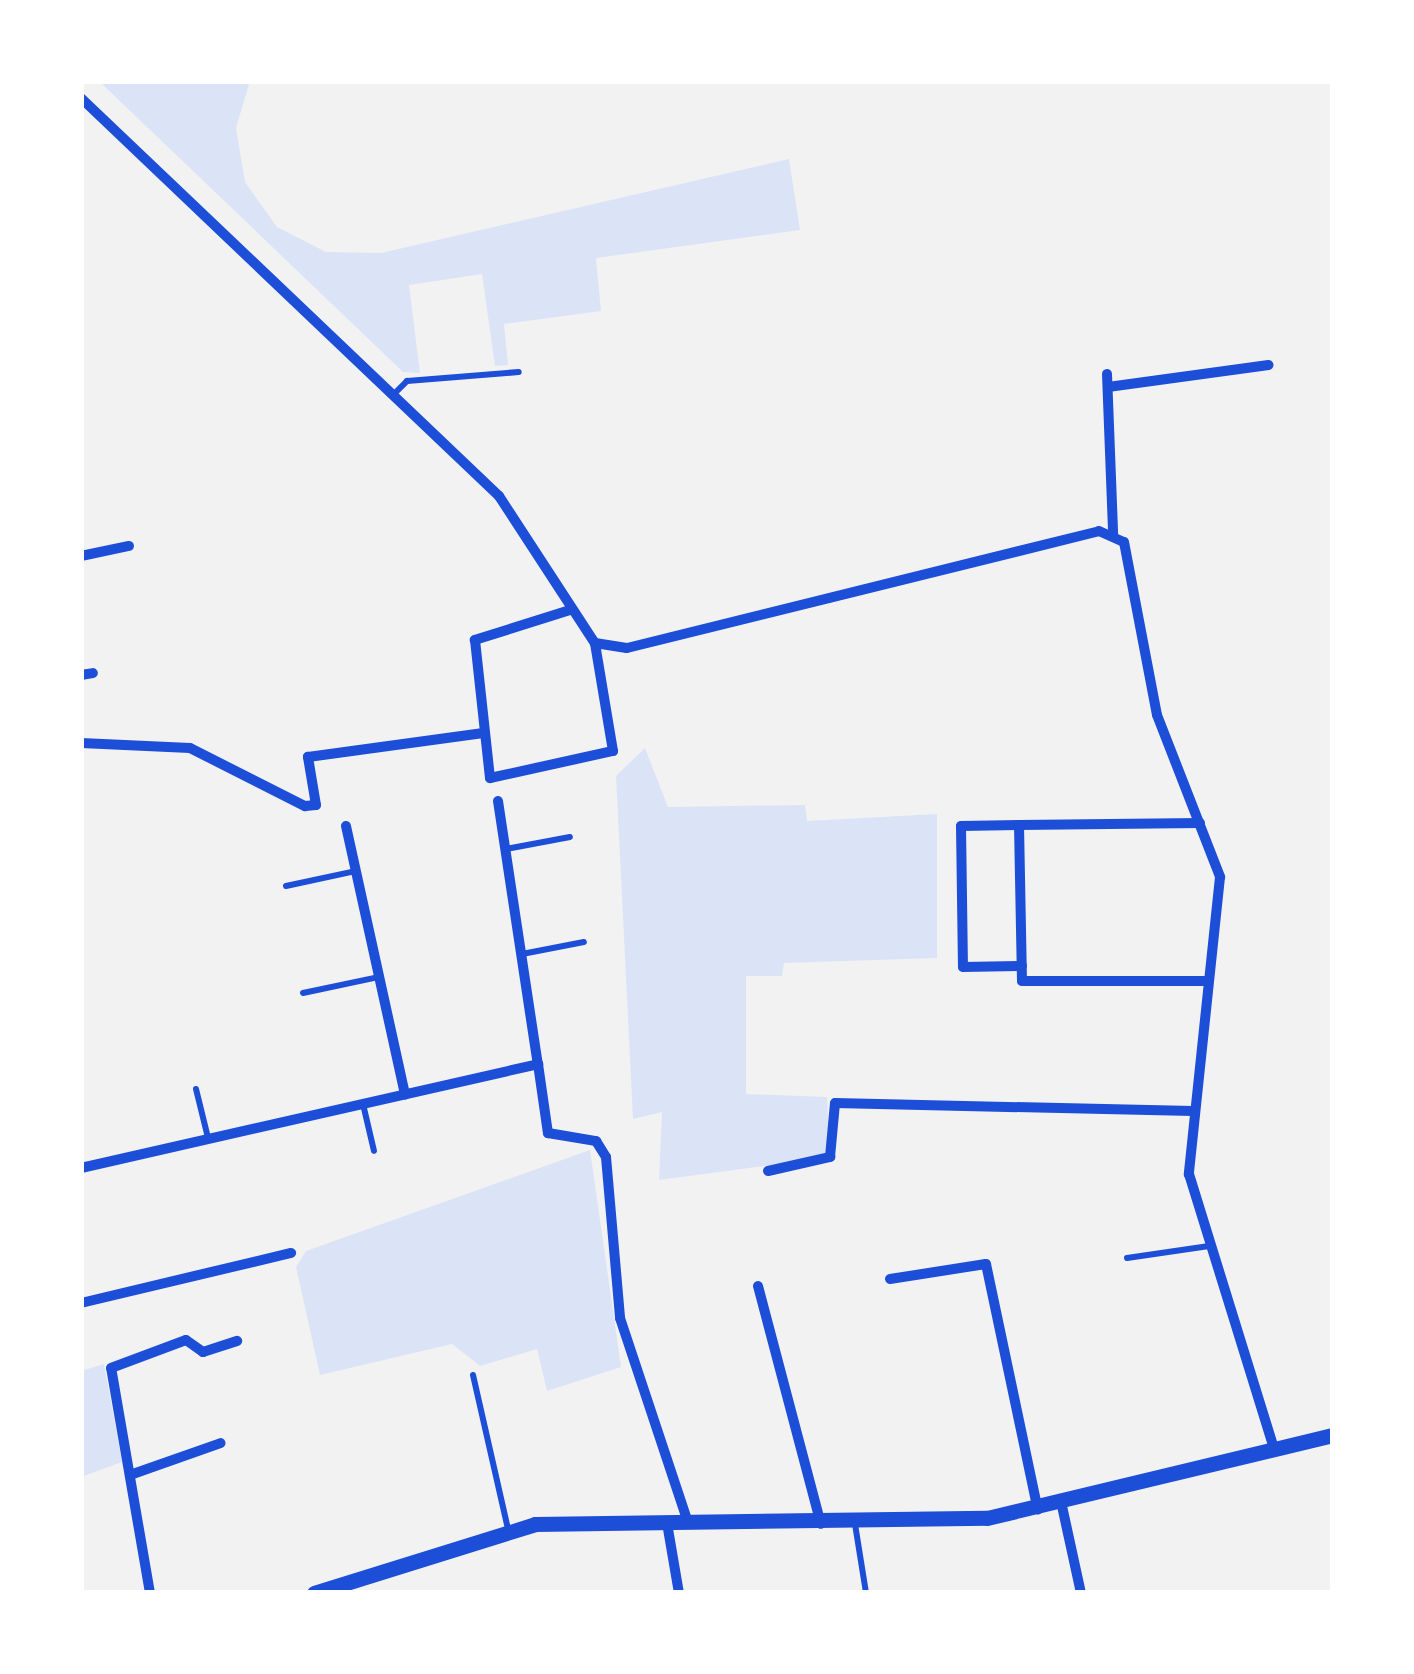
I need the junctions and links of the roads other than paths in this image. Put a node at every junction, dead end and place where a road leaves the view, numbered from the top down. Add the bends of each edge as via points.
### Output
1 (81, 98) edge
2 (1269, 365) dead end
3 (519, 371) dead end
4 (393, 395) junction
5 (1113, 533) junction
6 (128, 546) dead end
7 (81, 556) edge
8 (570, 610) junction
9 (596, 643) junction
10 (483, 733) junction
11 (81, 743) edge
12 (498, 801) dead end
13 (1200, 823) junction
14 (1019, 825) junction
15 (346, 826) dead end
16 (571, 837) dead end
17 (506, 849) junction
18 (356, 871) junction
19 (286, 886) dead end
20 (584, 942) dead end
21 (522, 954) junction
22 (1022, 966) junction
23 (379, 977) junction
24 (1206, 981) junction
25 (303, 993) dead end
26 (538, 1064) junction
27 (196, 1089) dead end
28 (405, 1094) junction
29 (363, 1104) junction
30 (1193, 1111) junction
31 (208, 1139) junction
32 (374, 1151) dead end
33 (81, 1168) edge
34 (768, 1171) dead end
35 (1209, 1246) junction
36 (291, 1253) dead end
37 (1127, 1258) dead end
38 (890, 1279) dead end
39 (758, 1286) dead end
40 (81, 1303) edge
41 (237, 1341) dead end
42 (472, 1376) dead end
43 (1333, 1435) edge
44 (221, 1443) dead end
45 (1273, 1446) junction
46 (130, 1474) junction
47 (1062, 1506) junction
48 (1038, 1510) junction
49 (667, 1523) junction
50 (688, 1523) junction
51 (820, 1524) junction
52 (855, 1524) junction
53 (508, 1529) junction
54 (150, 1593) edge
55 (314, 1593) edge
56 (679, 1593) edge
57 (866, 1593) edge
58 (1081, 1593) edge

1 - 4 street
2 - 5 street via 1107,381
3 - 4 lane via 407,381
4 - 8 street via 499,496
5 - 9 street via 627,648
5 - 13 street via 1131,556 1149,686
6 - 7 street
8 - 9 street
8 - 10 street via 475,640
9 - 10 street via 617,730 607,758 490,778
10 - 11 street via 308,757 316,805 305,806 190,748
12 - 17 street
13 - 14 street
13 - 24 street via 1220,877
14 - 22 street
14 - 22 street via 961,826 963,967
15 - 18 street
16 - 17 lane
17 - 21 street
18 - 19 lane
18 - 23 street
20 - 21 lane
21 - 26 street
22 - 24 street via 1022,981
23 - 25 lane
23 - 28 street
24 - 30 street
26 - 28 street
26 - 50 street via 548,1133 596,1141 606,1157 615,1295
27 - 31 lane
28 - 29 street
29 - 31 street
29 - 32 lane
30 - 34 street via 835,1103 825,1162
30 - 35 street via 1190,1192
31 - 33 street
35 - 37 lane
35 - 45 street via 1245,1328
36 - 40 street
38 - 48 street via 986,1264
39 - 51 street
41 - 46 street via 202,1352 186,1340 111,1368
42 - 53 lane
43 - 45 main road
44 - 46 street
45 - 47 main road
46 - 54 street
47 - 48 main road
47 - 58 street
48 - 52 main road
49 - 50 main road
49 - 53 main road
49 - 56 street
50 - 51 main road
51 - 52 main road
52 - 57 lane
53 - 55 main road

